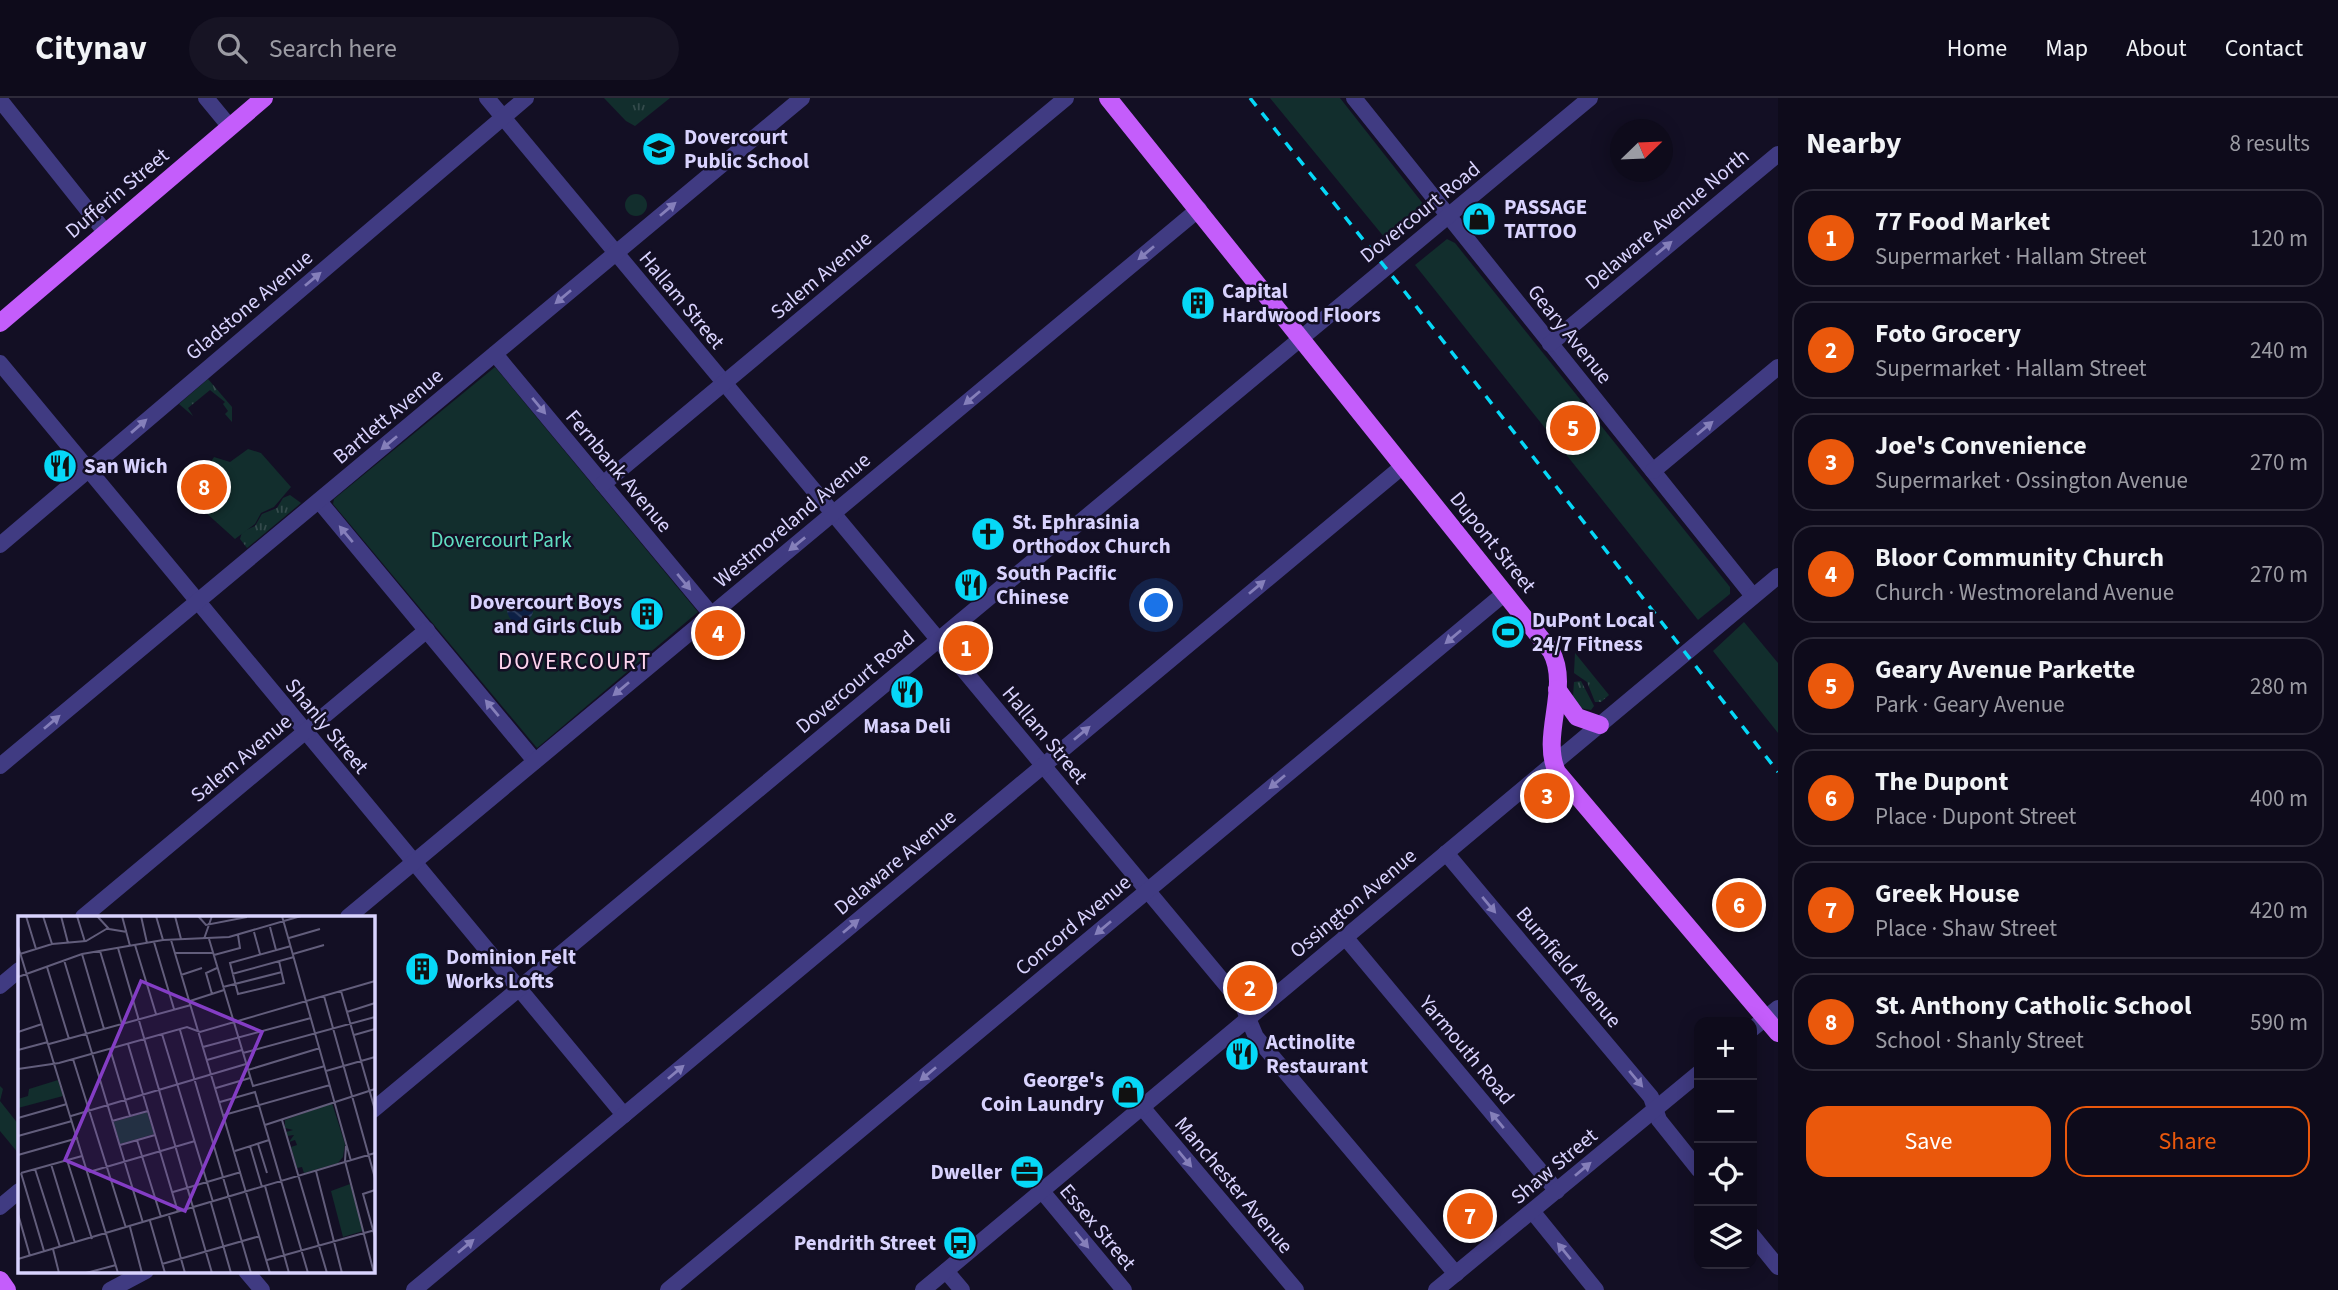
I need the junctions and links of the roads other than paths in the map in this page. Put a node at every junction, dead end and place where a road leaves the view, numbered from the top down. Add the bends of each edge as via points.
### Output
1 (206, 98) edge
2 (264, 98) edge
3 (488, 98) edge
4 (526, 98) edge
5 (802, 98) edge
6 (1066, 98) edge
7 (1108, 98) edge
8 (1354, 98) edge
9 (1590, 98) edge
10 (3, 111) edge
11 (503, 117) junction
12 (230, 127) junction
13 (1778, 153) edge
14 (1199, 209) junction
15 (1449, 216) junction
16 (106, 233) junction
17 (616, 253) junction
18 (0, 323) edge
19 (1301, 339) junction
20 (1550, 344) junction
21 (495, 354) junction
22 (0, 363) edge
23 (1778, 367) edge
24 (724, 383) junction
25 (1403, 466) junction
26 (88, 470) junction
27 (1653, 471) junction
28 (603, 484) junction
29 (319, 501) junction
30 (833, 514) junction
31 (0, 545) edge
32 (1778, 576) edge
33 (1505, 593) junction
34 (1753, 596) junction
35 (197, 602) junction
36 (711, 614) junction
37 (427, 630) junction
38 (938, 640) junction
39 (1557, 688) junction
40 (1600, 725) junction
41 (305, 732) junction
42 (535, 761) junction
43 (1553, 763) junction
44 (0, 766) edge
45 (1043, 766) junction
46 (1446, 853) junction
47 (414, 862) junction
48 (1146, 890) junction
49 (84, 916) edge
50 (349, 916) edge
51 (1345, 937) junction
52 (18, 971) edge
53 (0, 986) edge
54 (519, 989) junction
55 (1248, 1016) junction
56 (1765, 1018) edge
57 (1778, 1033) edge
58 (1694, 1077) edge
59 (1141, 1106) junction
60 (374, 1109) edge
61 (1654, 1111) junction
62 (624, 1115) junction
63 (1694, 1163) edge
64 (1041, 1190) junction
65 (1557, 1191) junction
66 (18, 1192) edge
67 (0, 1207) edge
68 (1532, 1211) junction
69 (1757, 1241) edge
70 (1778, 1267) edge
71 (946, 1271) junction
72 (144, 1272) edge
73 (247, 1272) edge
74 (1455, 1274) junction
75 (0, 1280) edge
76 (7, 1290) edge
77 (110, 1290) edge
78 (262, 1290) edge
79 (414, 1290) edge
80 (668, 1290) edge
81 (923, 1290) edge
82 (962, 1290) edge
83 (1124, 1290) edge
84 (1296, 1290) edge
85 (1436, 1290) edge
86 (1596, 1290) edge

1 - 12 street
2 - 12 main road, Dufferin Street
3 - 11 street, Hallam Street
4 - 11 street, Gladstone Avenue
17 -> 5 street, Bartlett Avenue
6 - 24 street, Salem Avenue
7 - 14 main road, Dupont Street
8 - 15 street, Geary Avenue
9 - 15 street, Dovercourt Road
10 - 16 street
11 - 17 street, Hallam Street
26 -> 11 street, Gladstone Avenue
12 - 16 main road, Dufferin Street
20 -> 13 street, Delaware Avenue North
14 - 19 main road, Dupont Street
14 -> 30 street, Westmoreland Avenue
15 - 19 street, Dovercourt Road
15 - 20 street, Geary Avenue
16 - 18 main road, Dufferin Street
17 -> 21 street, Bartlett Avenue
17 - 24 street, Hallam Street
19 - 25 main road, Dupont Street
19 - 38 street, Dovercourt Road
20 - 27 street, Geary Avenue
21 -> 28 street, Fernbank Avenue
21 -> 29 street, Bartlett Avenue
22 - 26 street, Shanly Street
27 -> 23 street
24 - 28 street, Salem Avenue
24 - 30 street, Hallam Street
25 - 33 main road, Dupont Street
45 -> 25 street, Delaware Avenue
26 - 31 street, Gladstone Avenue
26 - 35 street, Shanly Street
27 - 34 street, Geary Avenue
28 -> 36 street, Fernbank Avenue
29 - 35 street, Bartlett Avenue
37 -> 29 street
30 -> 36 street, Westmoreland Avenue
30 - 38 street, Hallam Street
32 - 34 street, Ossington Avenue
33 - 39 main road, Dupont Street via 1551,651
33 -> 48 street, Concord Avenue
34 - 40 street, Ossington Avenue
35 - 41 street, Shanly Street
44 -> 35 street, Bartlett Avenue
36 -> 42 street, Westmoreland Avenue
37 - 41 street, Salem Avenue
42 -> 37 street
38 - 45 street, Hallam Street
38 - 54 street, Dovercourt Road
39 - 40 main road via 1577,717
39 - 43 main road, Dupont Street
40 - 43 street, Ossington Avenue
41 - 47 street, Shanly Street
41 - 49 street, Salem Avenue
42 - 47 street, Westmoreland Avenue
43 - 46 street, Ossington Avenue
43 - 56 main road
45 - 48 street, Hallam Street
62 -> 45 street, Delaware Avenue
46 - 51 street, Ossington Avenue
46 -> 61 street, Burnfield Avenue via 1651,1097
47 - 50 street, Westmoreland Avenue
47 - 54 street, Shanly Street
48 - 55 street, Hallam Street
48 -> 80 street, Concord Avenue
51 - 55 street, Ossington Avenue
65 -> 51 street, Yarmouth Road
52 - 53 street
54 - 60 street, Dovercourt Road
54 - 62 street, Shanly Street
55 - 59 street, Ossington Avenue
55 - 74 street, Hallam Street via 1256,1037
56 - 57 main road
58 - 61 street, Shaw Street
59 - 64 street, Ossington Avenue
59 -> 84 street, Manchester Avenue
61 - 63 street, Burnfield Avenue
65 -> 61 street, Shaw Street
79 -> 62 street, Delaware Avenue
64 - 71 street, Ossington Avenue
64 -> 83 street, Essex Street
65 - 68 street, Shaw Street
66 - 67 street
68 - 74 street, Shaw Street
86 -> 68 street
69 - 70 street
71 - 81 street, Ossington Avenue
71 - 82 street
72 - 77 street
73 - 78 street
74 - 85 street, Shaw Street
75 - 76 main road

